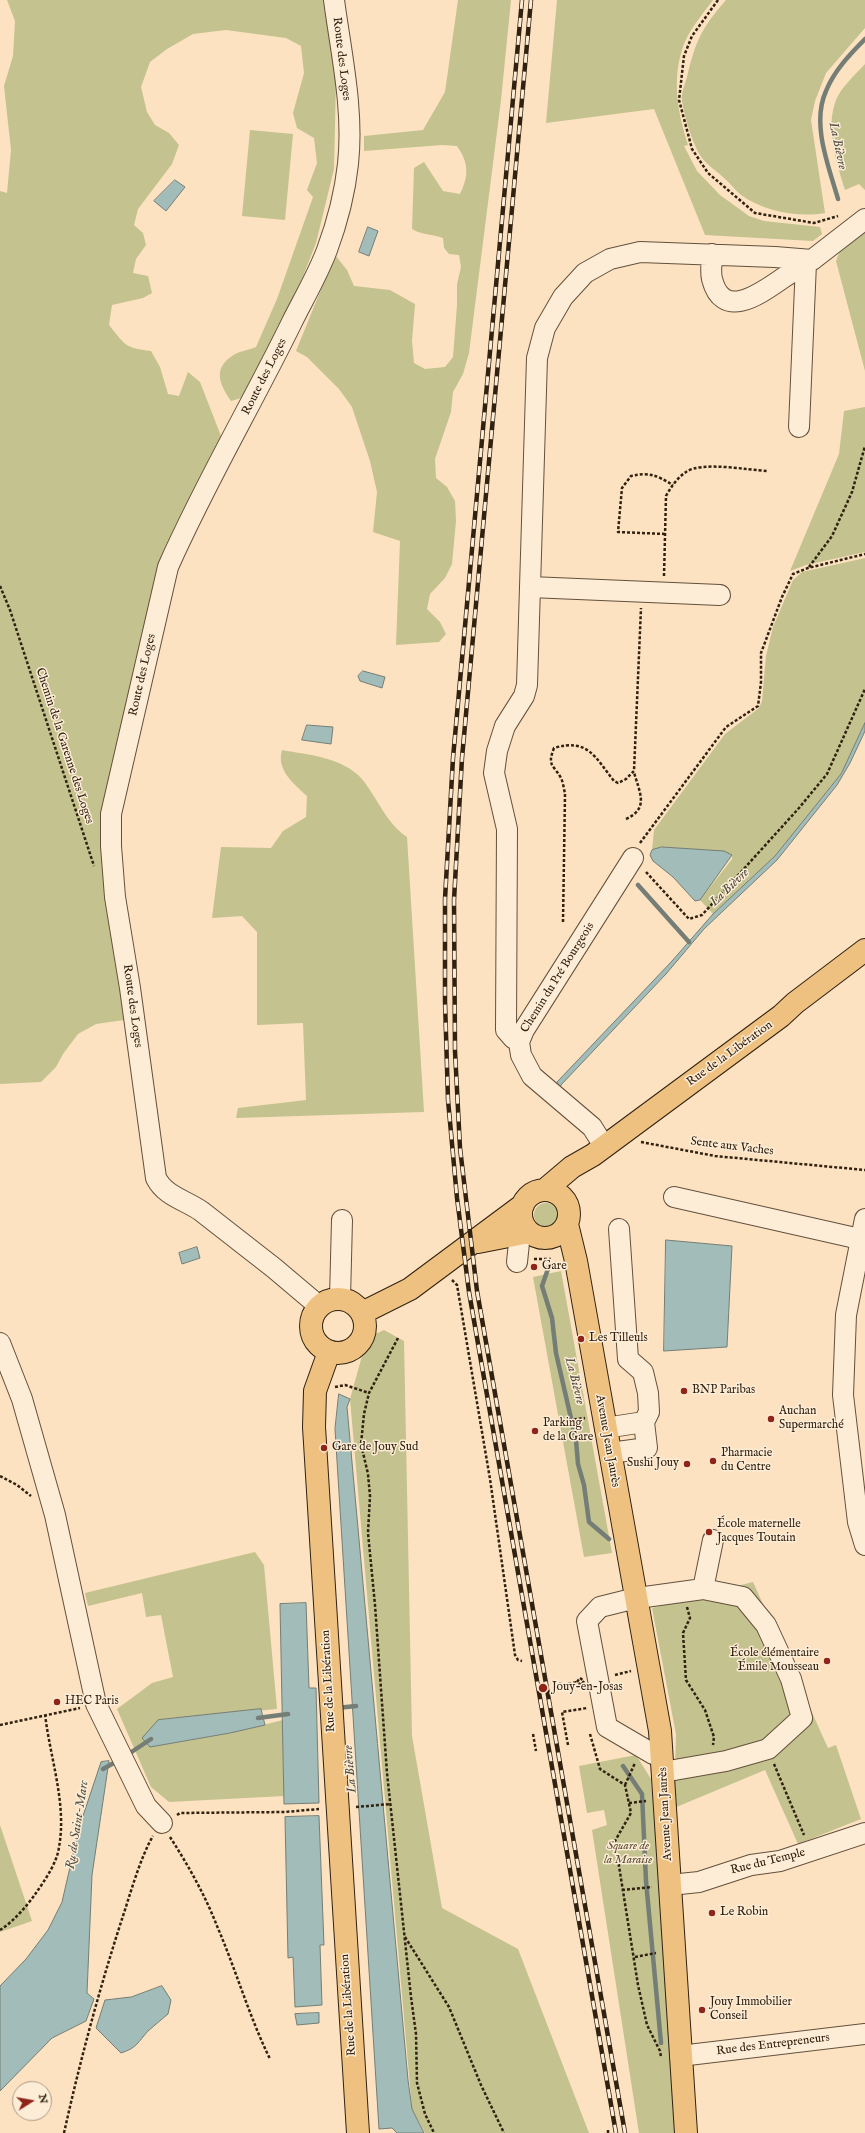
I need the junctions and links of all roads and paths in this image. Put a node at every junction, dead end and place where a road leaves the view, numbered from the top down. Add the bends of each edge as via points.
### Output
1 (334, 0) edge
2 (718, 0) edge
3 (843, 215) dead end
4 (865, 219) edge
5 (712, 254) junction
6 (809, 262) junction
7 (799, 427) dead end
8 (865, 446) edge
9 (768, 471) dead end
10 (672, 485) junction
11 (665, 534) junction
12 (865, 554) edge
13 (808, 568) junction
14 (0, 586) edge
15 (530, 587) junction
16 (642, 592) junction
17 (664, 593) junction
18 (720, 595) dead end
19 (865, 689) edge
20 (634, 771) junction
21 (626, 818) dead end
22 (633, 858) junction
23 (95, 870) dead end
24 (563, 922) dead end
25 (865, 950) edge
26 (519, 1042) junction
27 (633, 1141) dead end
28 (599, 1151) junction
29 (865, 1170) edge
30 (546, 1189) junction
31 (674, 1197) dead end
32 (567, 1202) junction
33 (523, 1205) junction
34 (865, 1219) edge
35 (342, 1220) dead end
36 (567, 1224) junction
37 (619, 1229) dead end
38 (531, 1234) junction
39 (863, 1241) edge
40 (470, 1244) junction
41 (517, 1262) dead end
42 (451, 1278) dead end
43 (579, 1278) junction
44 (340, 1298) junction
45 (319, 1306) junction
46 (362, 1313) junction
47 (398, 1338) dead end
48 (1, 1344) edge
49 (329, 1352) junction
50 (315, 1392) junction
51 (369, 1393) junction
52 (554, 1422) dead end
53 (644, 1422) junction
54 (604, 1424) junction
55 (614, 1453) junction
56 (0, 1476) edge
57 (34, 1498) dead end
58 (861, 1522) edge
59 (713, 1540) dead end
60 (865, 1545) edge
61 (703, 1589) junction
62 (684, 1592) junction
63 (641, 1597) junction
64 (522, 1661) dead end
65 (577, 1682) dead end
66 (560, 1683) dead end
67 (96, 1704) junction
68 (584, 1708) dead end
69 (574, 1710) dead end
70 (45, 1714) junction
71 (586, 1716) dead end
72 (0, 1725) edge
73 (589, 1730) dead end
74 (533, 1734) dead end
75 (568, 1745) dead end
76 (768, 1749) junction
77 (536, 1751) dead end
78 (663, 1763) junction
79 (711, 1764) junction
80 (632, 1770) dead end
81 (625, 1785) junction
82 (639, 1802) dead end
83 (629, 1803) junction
84 (391, 1804) junction
85 (346, 1807) junction
86 (162, 1823) junction
87 (865, 1833) edge
88 (811, 1851) junction
89 (660, 1886) junction
90 (622, 1890) junction
91 (0, 1930) edge
92 (404, 1935) junction
93 (656, 1953) dead end
94 (635, 1957) junction
95 (865, 2034) edge
96 (671, 2058) junction
97 (270, 2059) dead end
98 (64, 2133) edge
99 (358, 2133) edge
100 (434, 2133) edge
101 (504, 2133) edge
102 (686, 2133) edge

1 - 45 street, Route des Loges via 349,129 348,163 337,215 327,250 168,567 114,799 111,822 115,897 156,1178 166,1192 201,1211
2 - 3 path via 692,36 684,56 679,100 692,149 708,173 755,213 814,223
4 - 6 street
5 - 6 street
5 - 6 street via 711,278 717,292 725,299 736,302 760,294
5 - 15 street via 640,252 610,259 585,273 563,297 546,328 538,358
6 - 7 street
8 - 13 path via 852,492 832,536
9 - 10 path via 699,466 686,472
10 - 11 path via 666,496
10 - 11 path via 657,476 645,473 631,476 622,488 618,532
11 - 17 path
12 - 13 path
13 - 22 path via 793,574 761,652 758,706 726,727 642,840
14 - 23 path, Chemin de la Garenne des Loges
15 - 16 street
15 - 26 street via 524,696 505,726 497,751 494,773 507,829 506,1030
16 - 17 street
16 - 20 path
17 - 18 street
19 - 22 path via 827,774 702,915 689,919
20 - 21 path via 642,801 635,815
20 - 24 path via 618,783 582,746 566,745 554,748 550,758 551,766 561,778 565,794
22 - 26 street, Chemin du Pré Bourgeois via 524,1030
25 - 28 main road, Rue de la Libération via 794,1003 781,1016
26 - 28 street, Chemin du Pré Bourgeois via 521,1055 532,1076 592,1127
27 - 29 path, Sente aux Vaches via 715,1156
28 - 30 main road, Rue de la Libération via 572,1167
28 - 32 main road, Rue de la Libération
30 - 32 main road via 560,1194
30 - 33 main road via 533,1193
31 - 39 street
32 - 36 main road
33 - 38 main road via 522,1219
33 - 40 main road
34 - 39 street
35 - 44 street
36 - 38 main road via 558,1234
36 - 43 main road, Avenue Jean Jaurès
37 - 53 street via 628,1359 644,1372 649,1412
38 - 40 main road
38 - 41 street
38 - 43 main road via 559,1252
39 - 58 street via 846,1315 843,1395
40 - 46 main road via 410,1289
42 - 64 path via 457,1285 490,1479 515,1655
43 - 54 main road, Avenue Jean Jaurès via 597,1384 612,1415
44 - 45 main road
44 - 46 main road via 353,1303
45 - 49 main road via 311,1320 311,1328 316,1343
46 - 49 main road via 365,1320 364,1334 356,1346 343,1353
47 - 51 path
48 - 67 street via 22,1399 55,1515
49 - 50 main road, Rue de la Libération
50 - 51 path via 345,1385
50 - 85 main road, Rue de la Libération via 314,1448 330,1698
51 - 84 path via 361,1444 370,1496 368,1533
52 - 54 path
53 - 54 street
53 - 55 street via 646,1448
54 - 55 main road, Avenue Jean Jaurès
55 - 63 main road, Avenue Jean Jaurès via 618,1498
56 - 57 path
58 - 60 street
59 - 61 street
61 - 62 street
61 - 76 street via 743,1596 766,1625 791,1679 802,1718
62 - 63 street
62 - 79 path via 690,1618 683,1633 686,1680 705,1710 714,1737
63 - 78 main road, Avenue Jean Jaurès
63 - 78 street via 600,1607 587,1621 607,1727 653,1754
65 - 66 path via 563,1685
67 - 70 path
67 - 86 street via 146,1806
68 - 71 path
69 - 75 path via 562,1712
70 - 72 path
70 - 91 path via 60,1817 59,1848 48,1875 32,1899 6,1927
73 - 81 path via 600,1769
74 - 77 path
76 - 79 street
76 - 88 path
78 - 79 street
78 - 89 main road, Avenue Jean Jaurès
80 - 81 path
81 - 83 path
82 - 83 path
83 - 90 path via 631,1813 615,1842
84 - 85 path
84 - 92 path
85 - 86 path via 285,1812 180,1813
85 - 99 main road, Rue de la Libération
86 - 97 path via 217,1924 254,2024
86 - 98 path via 150,1841 102,1980 82,2051
87 - 88 street, Rue du Temple
88 - 89 street, Rue du Temple via 780,1861 752,1865 699,1882
89 - 90 path
89 - 96 main road, Avenue Jean Jaurès
90 - 94 path
92 - 100 path via 416,2034 417,2083 425,2114
92 - 101 path via 449,2006
93 - 94 path
94 - 96 path via 647,2025 660,2051
95 - 96 street, Rue des Entrepreneurs
96 - 102 main road, Avenue Jean Jaurès

